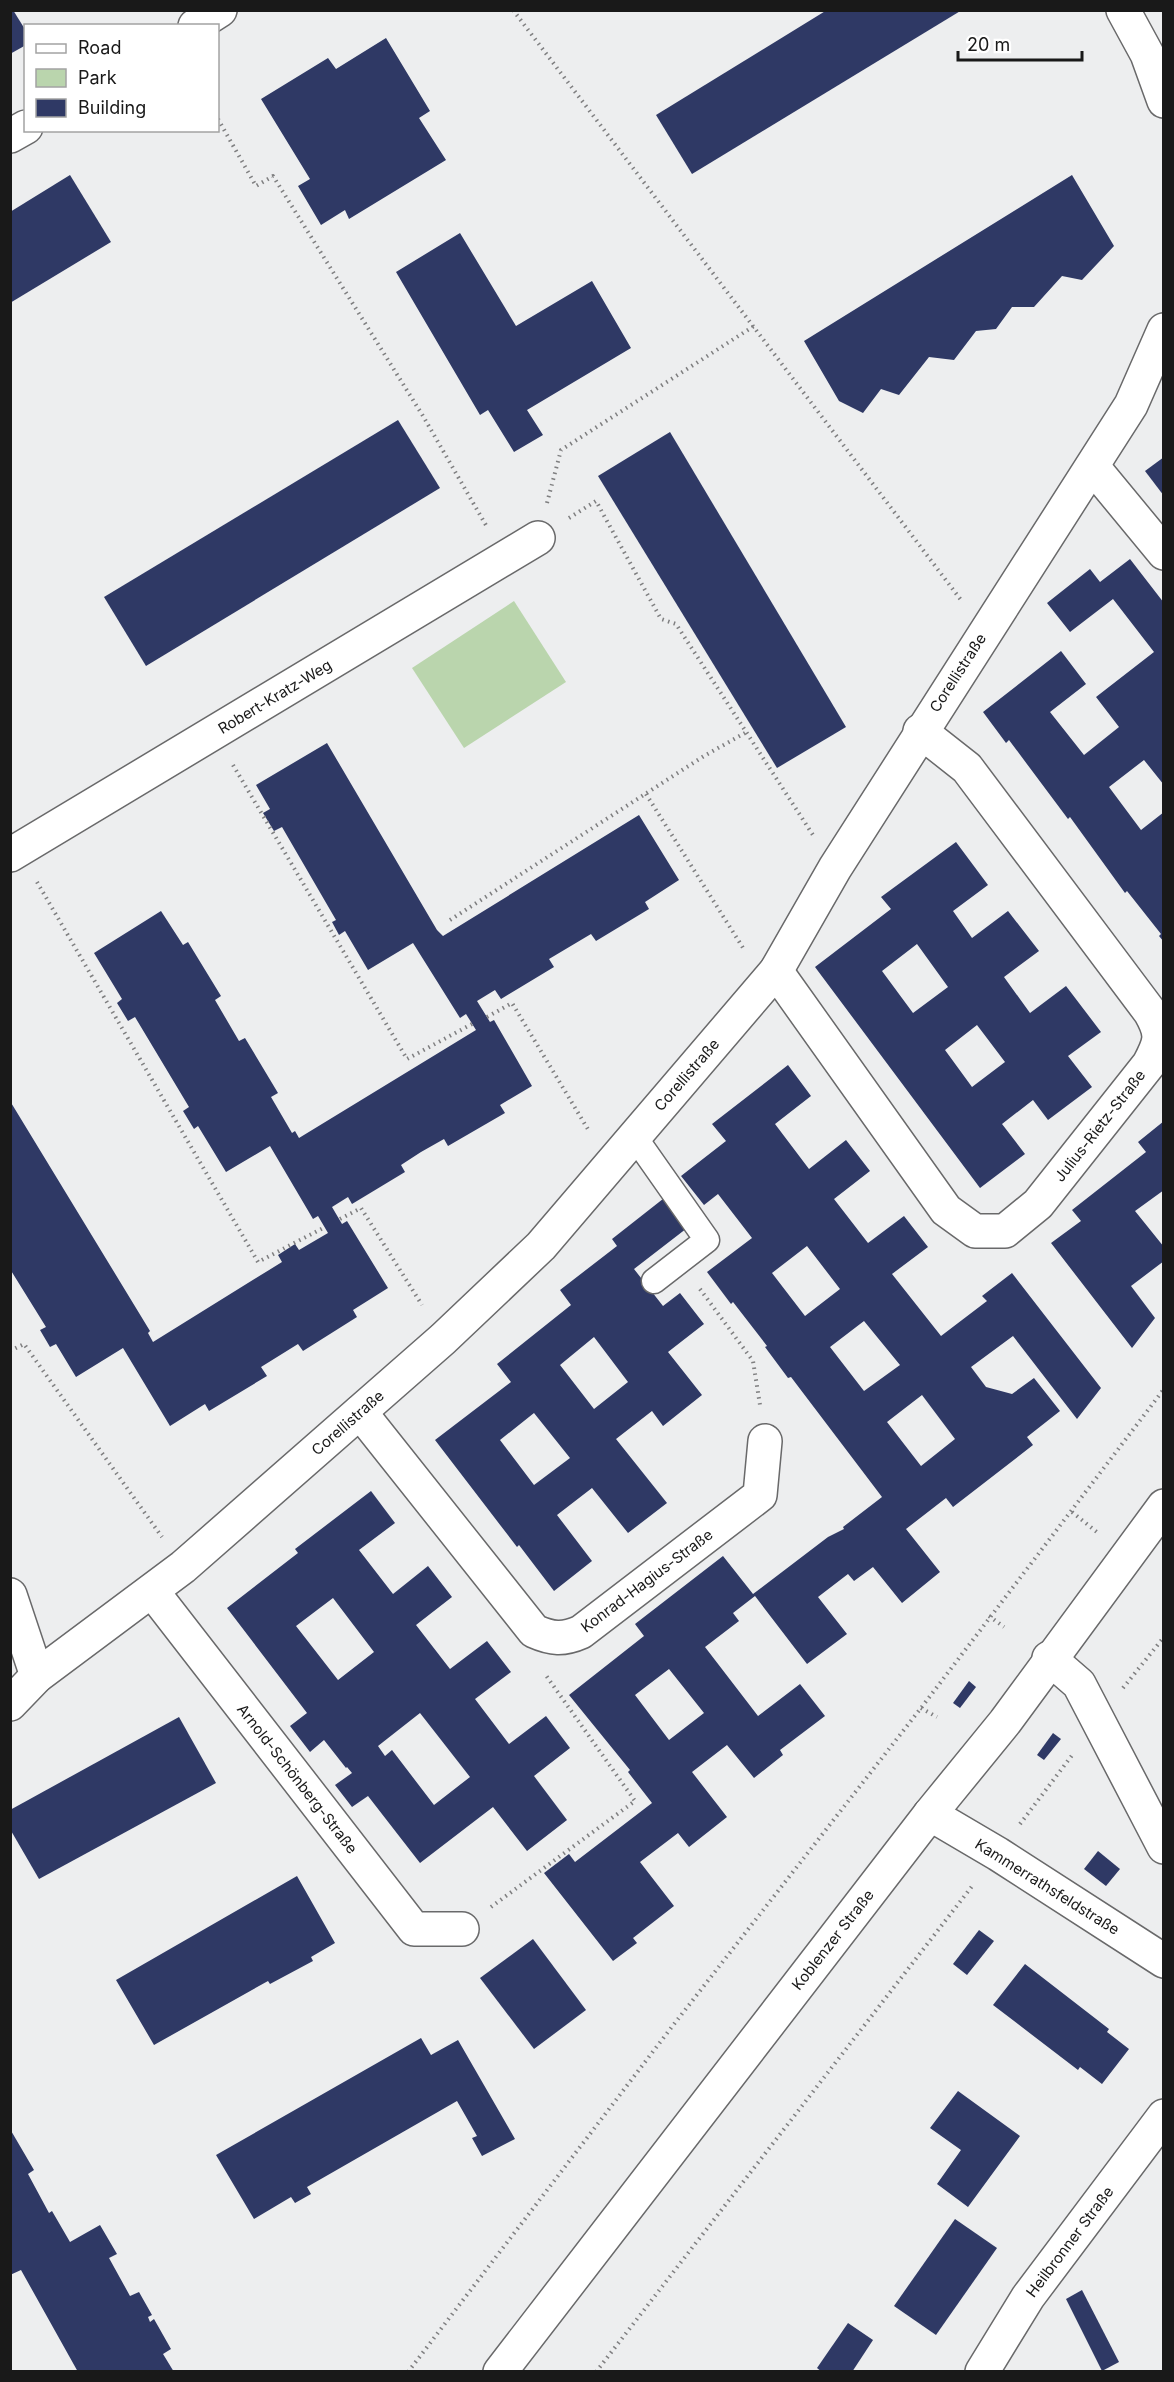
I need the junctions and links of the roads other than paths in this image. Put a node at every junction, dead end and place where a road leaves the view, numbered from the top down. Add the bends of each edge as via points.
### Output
1 (220, 10) edge
2 (1123, 10) edge
3 (198, 24) edge
4 (1164, 101) edge
5 (24, 128) edge
6 (10, 136) edge
7 (1164, 330) edge
8 (1093, 467) junction
9 (538, 538) road end
10 (1164, 553) edge
11 (920, 731) junction
12 (14, 852) edge
13 (771, 977) junction
14 (634, 1136) junction
15 (654, 1281) dead end
16 (360, 1412) junction
17 (765, 1441) road end
18 (1164, 1506) edge
19 (152, 1592) junction
20 (10, 1595) edge
21 (1049, 1658) junction
22 (37, 1676) junction
23 (10, 1704) edge
24 (930, 1814) junction
25 (1164, 1847) edge
26 (462, 1929) road end
27 (1164, 1961) edge
28 (1164, 2116) edge
29 (500, 2372) edge
30 (982, 2372) edge

1 - 3 street
2 - 4 street via 1147,54
5 - 6 street
7 - 8 street, Corellistraße via 1131,405
8 - 10 street
8 - 11 street, Corellistraße
9 - 12 street, Robert-Kratz-Weg
11 - 13 street, Corellistraße
11 - 13 street, Julius-Rietz-Straße via 967,768 1150,1012 1159,1026 1160,1039 1149,1064 1038,1203 1005,1231 975,1231 946,1210
13 - 14 street, Corellistraße
14 - 15 lane via 707,1240
14 - 16 street, Corellistraße via 541,1246
16 - 17 street, Konrad-Hagius-Straße via 534,1631 547,1637 569,1637 581,1632 760,1495
16 - 19 street, Corellistraße
18 - 21 street, Koblenzer Straße
19 - 22 street, Corellistraße
19 - 26 street, Arnold-Schönberg-Straße via 414,1929
20 - 22 street
21 - 24 street, Koblenzer Straße via 1005,1722
21 - 25 street via 1079,1684
22 - 23 street, Corellistraße
24 - 27 street, Kammerrathsfeldstraße
24 - 29 street, Koblenzer Straße
28 - 30 street, Heilbronner Straße via 1028,2297

